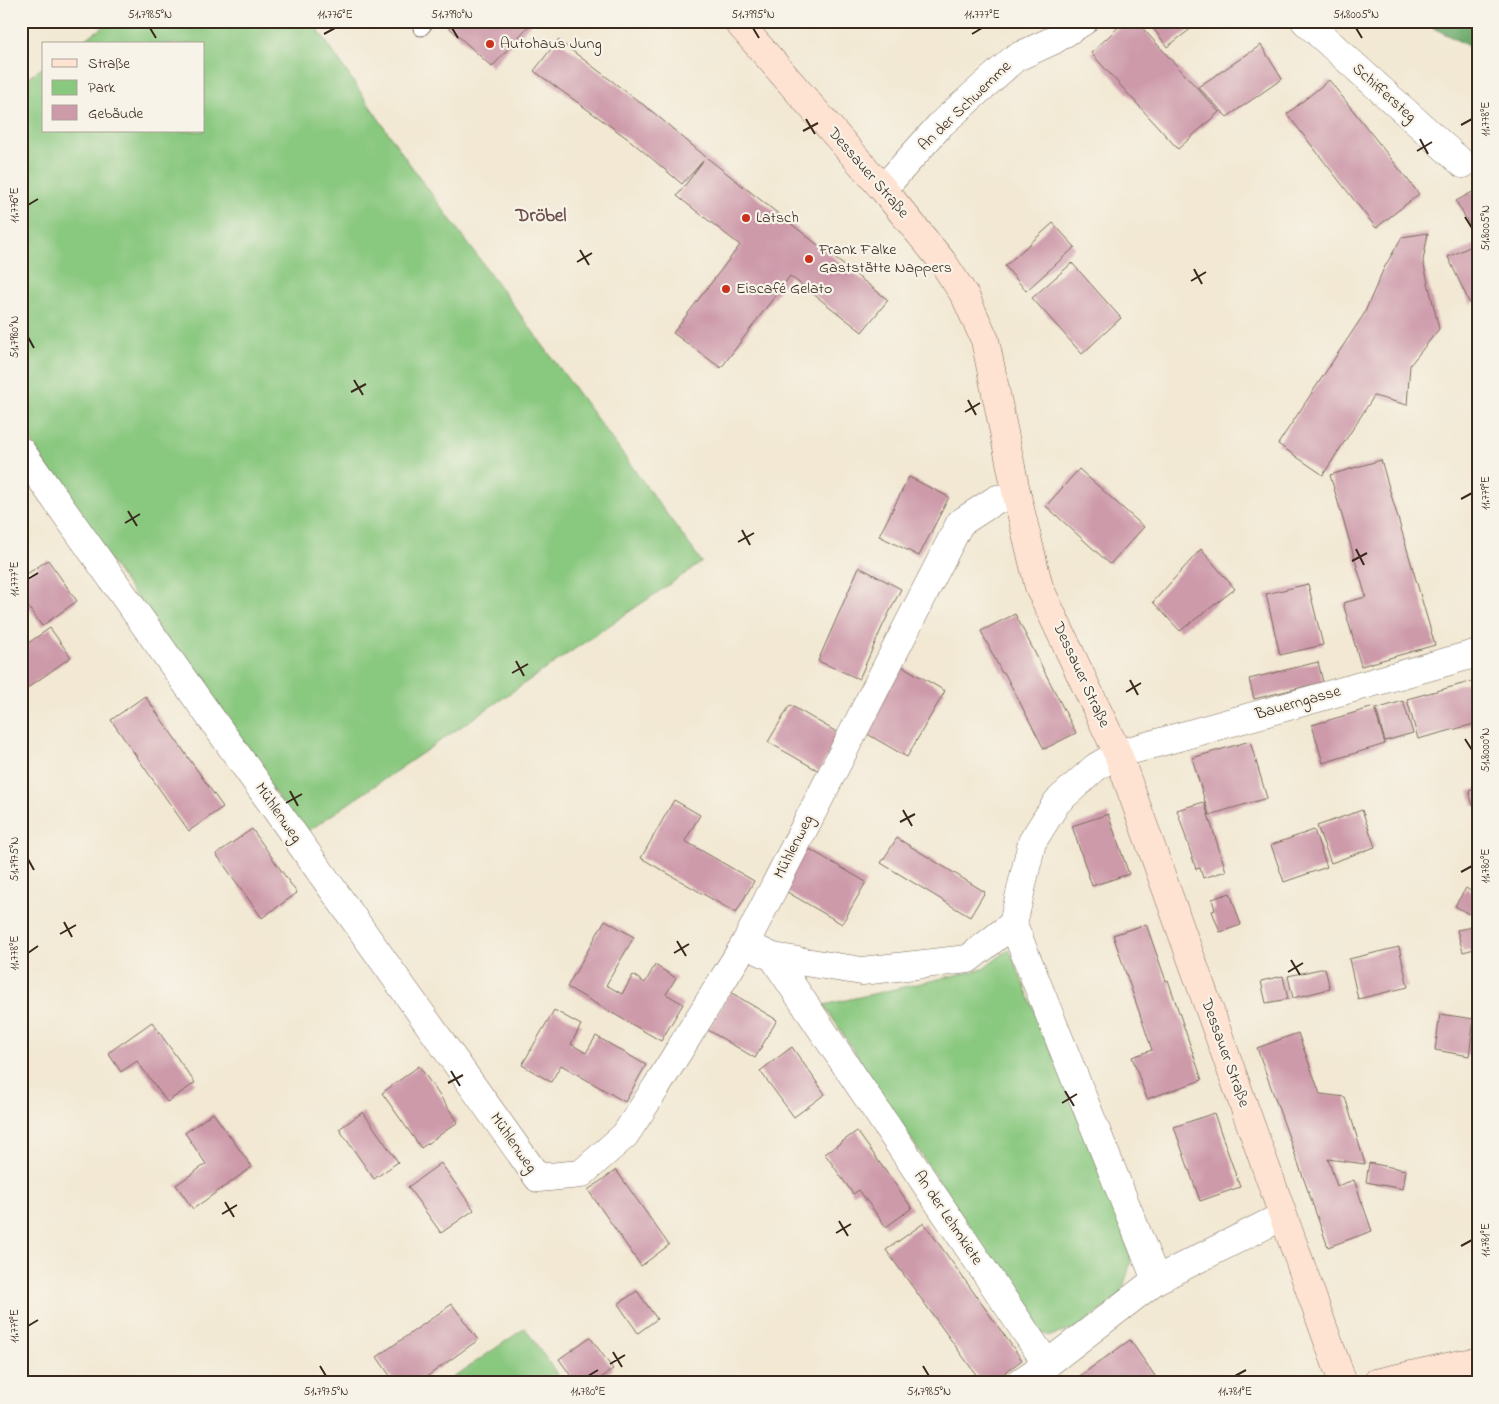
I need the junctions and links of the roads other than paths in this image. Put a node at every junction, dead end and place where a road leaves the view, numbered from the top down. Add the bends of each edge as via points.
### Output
1 (737, 21) edge
2 (1084, 21) edge
3 (1305, 21) edge
4 (1463, 164) dead end
5 (883, 189) junction
6 (21, 451) edge
7 (1017, 496) junction
8 (1478, 653) edge
9 (1118, 754) junction
10 (1013, 924) junction
11 (745, 944) junction
12 (773, 957) junction
13 (1283, 1216) junction
14 (1156, 1280) junction
15 (1478, 1362) edge
16 (1047, 1364) junction
17 (1019, 1383) edge
18 (1343, 1383) edge
19 (1376, 1383) edge

1 - 5 main road, Dessauer Straße
2 - 5 street, An der Schwemme via 1054,40 1015,58 941,124
3 - 4 street, Schiffersteg
5 - 7 main road, Dessauer Straße via 942,261 965,296 985,340
6 - 11 street, Mühlenweg via 538,1178 581,1174 625,1135
7 - 9 main road, Dessauer Straße via 1040,586
7 - 11 street, Mühlenweg via 997,499 960,524
8 - 9 street, Bauerngasse
9 - 10 street via 1096,767 1057,802 1032,842
9 - 13 main road, Dessauer Straße
10 - 12 street via 968,959 862,971
10 - 14 street
11 - 12 street
12 - 16 street, An der Lehmkiete
13 - 14 street
13 - 18 main road, Dessauer Straße
14 - 16 street
15 - 19 main road
16 - 17 street

